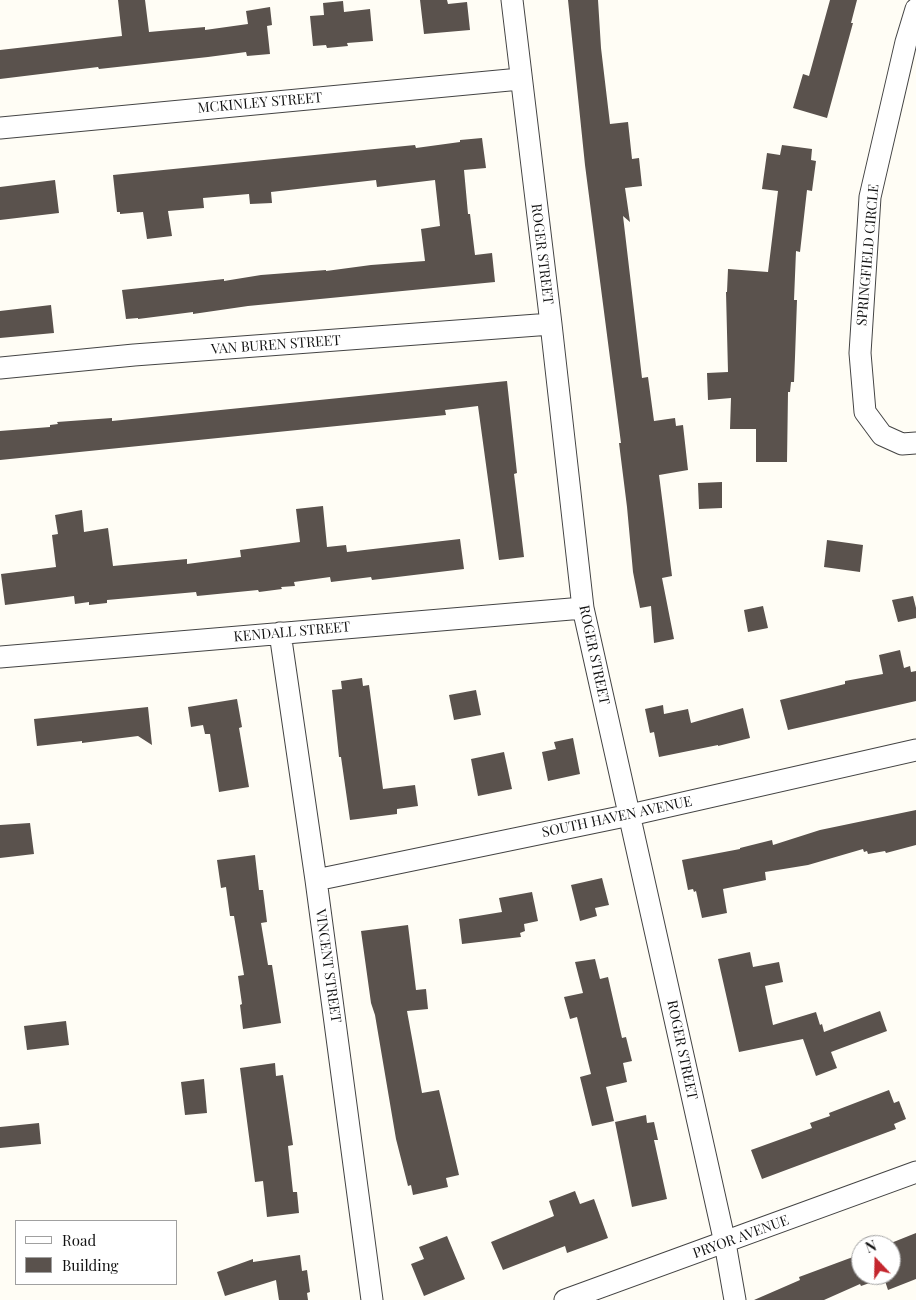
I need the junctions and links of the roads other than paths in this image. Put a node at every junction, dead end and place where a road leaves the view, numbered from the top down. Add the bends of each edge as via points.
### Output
1 (512, 0) edge
2 (916, 8) edge
3 (520, 79) junction
4 (0, 128) edge
5 (551, 324) junction
6 (0, 368) edge
7 (916, 443) edge
8 (583, 608) junction
9 (280, 633) junction
10 (0, 657) edge
11 (916, 750) edge
12 (630, 816) junction
13 (316, 880) junction
14 (916, 1172) edge
15 (725, 1243) junction
16 (372, 1300) edge
17 (565, 1300) edge
18 (735, 1300) edge

1 - 3 street, ROGER STREET
2 - 7 street, SPRINGFIELD CIRCLE via 870,197 860,353 866,412 882,436 902,444
3 - 4 street, MCKINLEY STREET
3 - 5 street, ROGER STREET
5 - 6 street, VAN BUREN STREET
5 - 8 street, ROGER STREET
8 - 9 street, KENDALL STREET
8 - 12 street, ROGER STREET
9 - 10 street, KENDALL STREET
9 - 13 street, VINCENT STREET
11 - 12 street, SOUTH HAVEN AVENUE
12 - 13 street, SOUTH HAVEN AVENUE
12 - 15 street, ROGER STREET
13 - 16 street, VINCENT STREET
14 - 15 street, PRYOR AVENUE
15 - 17 street, PRYOR AVENUE
15 - 18 street, ROGER STREET

